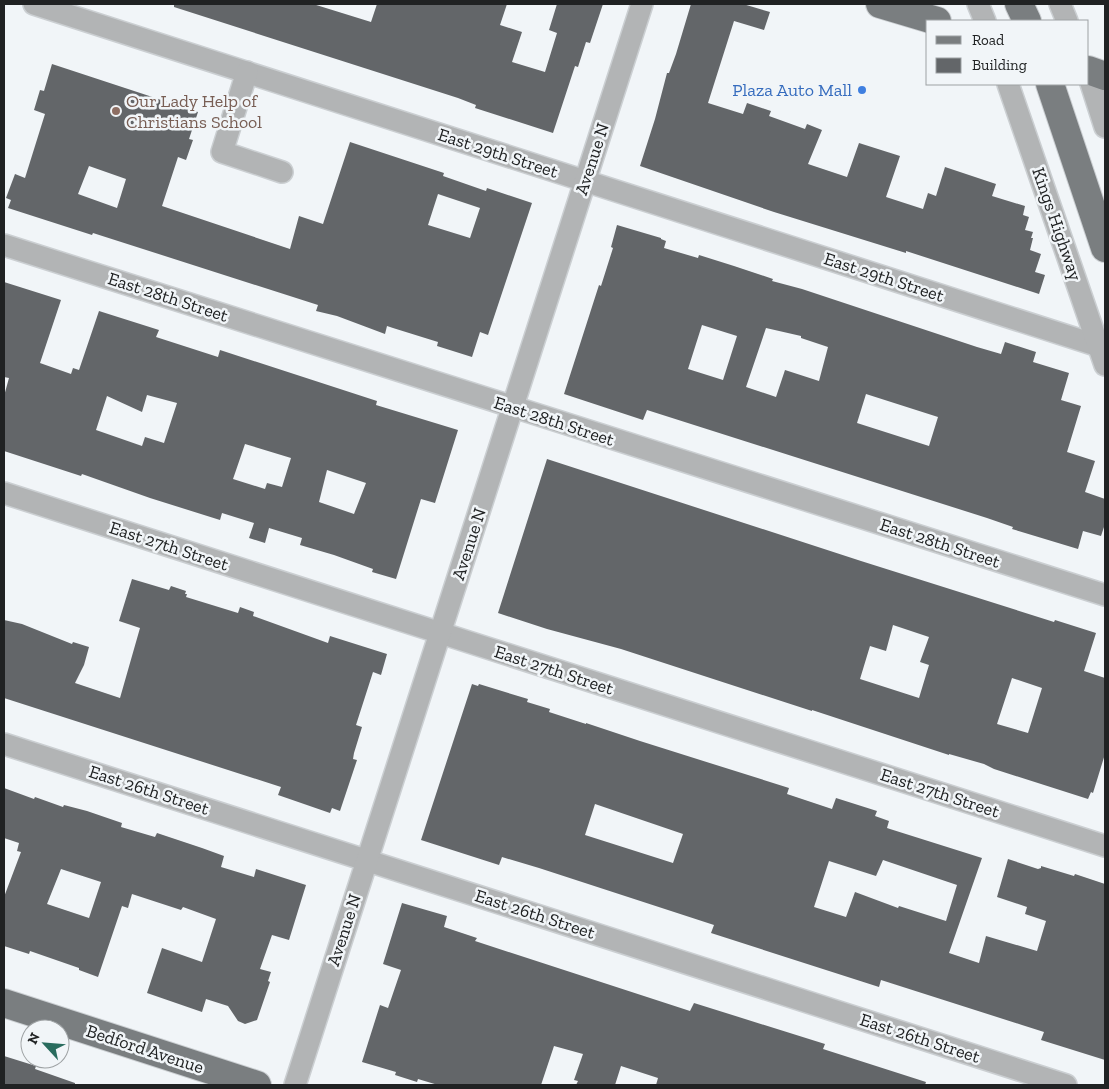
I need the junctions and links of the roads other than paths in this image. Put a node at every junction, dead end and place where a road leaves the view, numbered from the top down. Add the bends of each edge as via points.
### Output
1 (34, 4) edge
2 (642, 4) edge
3 (880, 4) edge
4 (978, 4) edge
5 (1019, 4) edge
6 (1060, 4) edge
7 (934, 20) edge
8 (985, 20) edge
9 (1027, 20) edge
10 (1067, 20) edge
11 (1089, 70) edge
12 (247, 72) junction
13 (1105, 76) edge
14 (1089, 77) edge
15 (1008, 85) edge
16 (1050, 85) edge
17 (1105, 127) edge
18 (282, 172) dead end
19 (585, 181) junction
20 (4, 245) edge
21 (1105, 248) edge
22 (1103, 353) edge
23 (512, 408) junction
24 (4, 493) edge
25 (1105, 595) edge
26 (440, 633) junction
27 (4, 744) edge
28 (1105, 846) edge
29 (367, 860) junction
30 (4, 1003) edge
31 (257, 1085) edge
32 (295, 1085) edge
33 (1066, 1085) edge

1 - 12 street, East 29th Street
2 - 19 street, Avenue N
3 - 7 main road
4 - 8 street
5 - 9 main road
6 - 10 street
11 - 13 main road
12 - 18 street via 222,152
12 - 19 street, East 29th Street
14 - 17 street
15 - 22 street, Kings Highway
16 - 21 main road
19 - 22 street, East 29th Street
19 - 23 street, Avenue N
20 - 23 street, East 28th Street
23 - 25 street, East 28th Street
23 - 26 street, Avenue N
24 - 26 street, East 27th Street
26 - 28 street, East 27th Street
26 - 29 street, Avenue N
27 - 29 street, East 26th Street
29 - 32 street, Avenue N
29 - 33 street, East 26th Street
30 - 31 main road, Bedford Avenue

